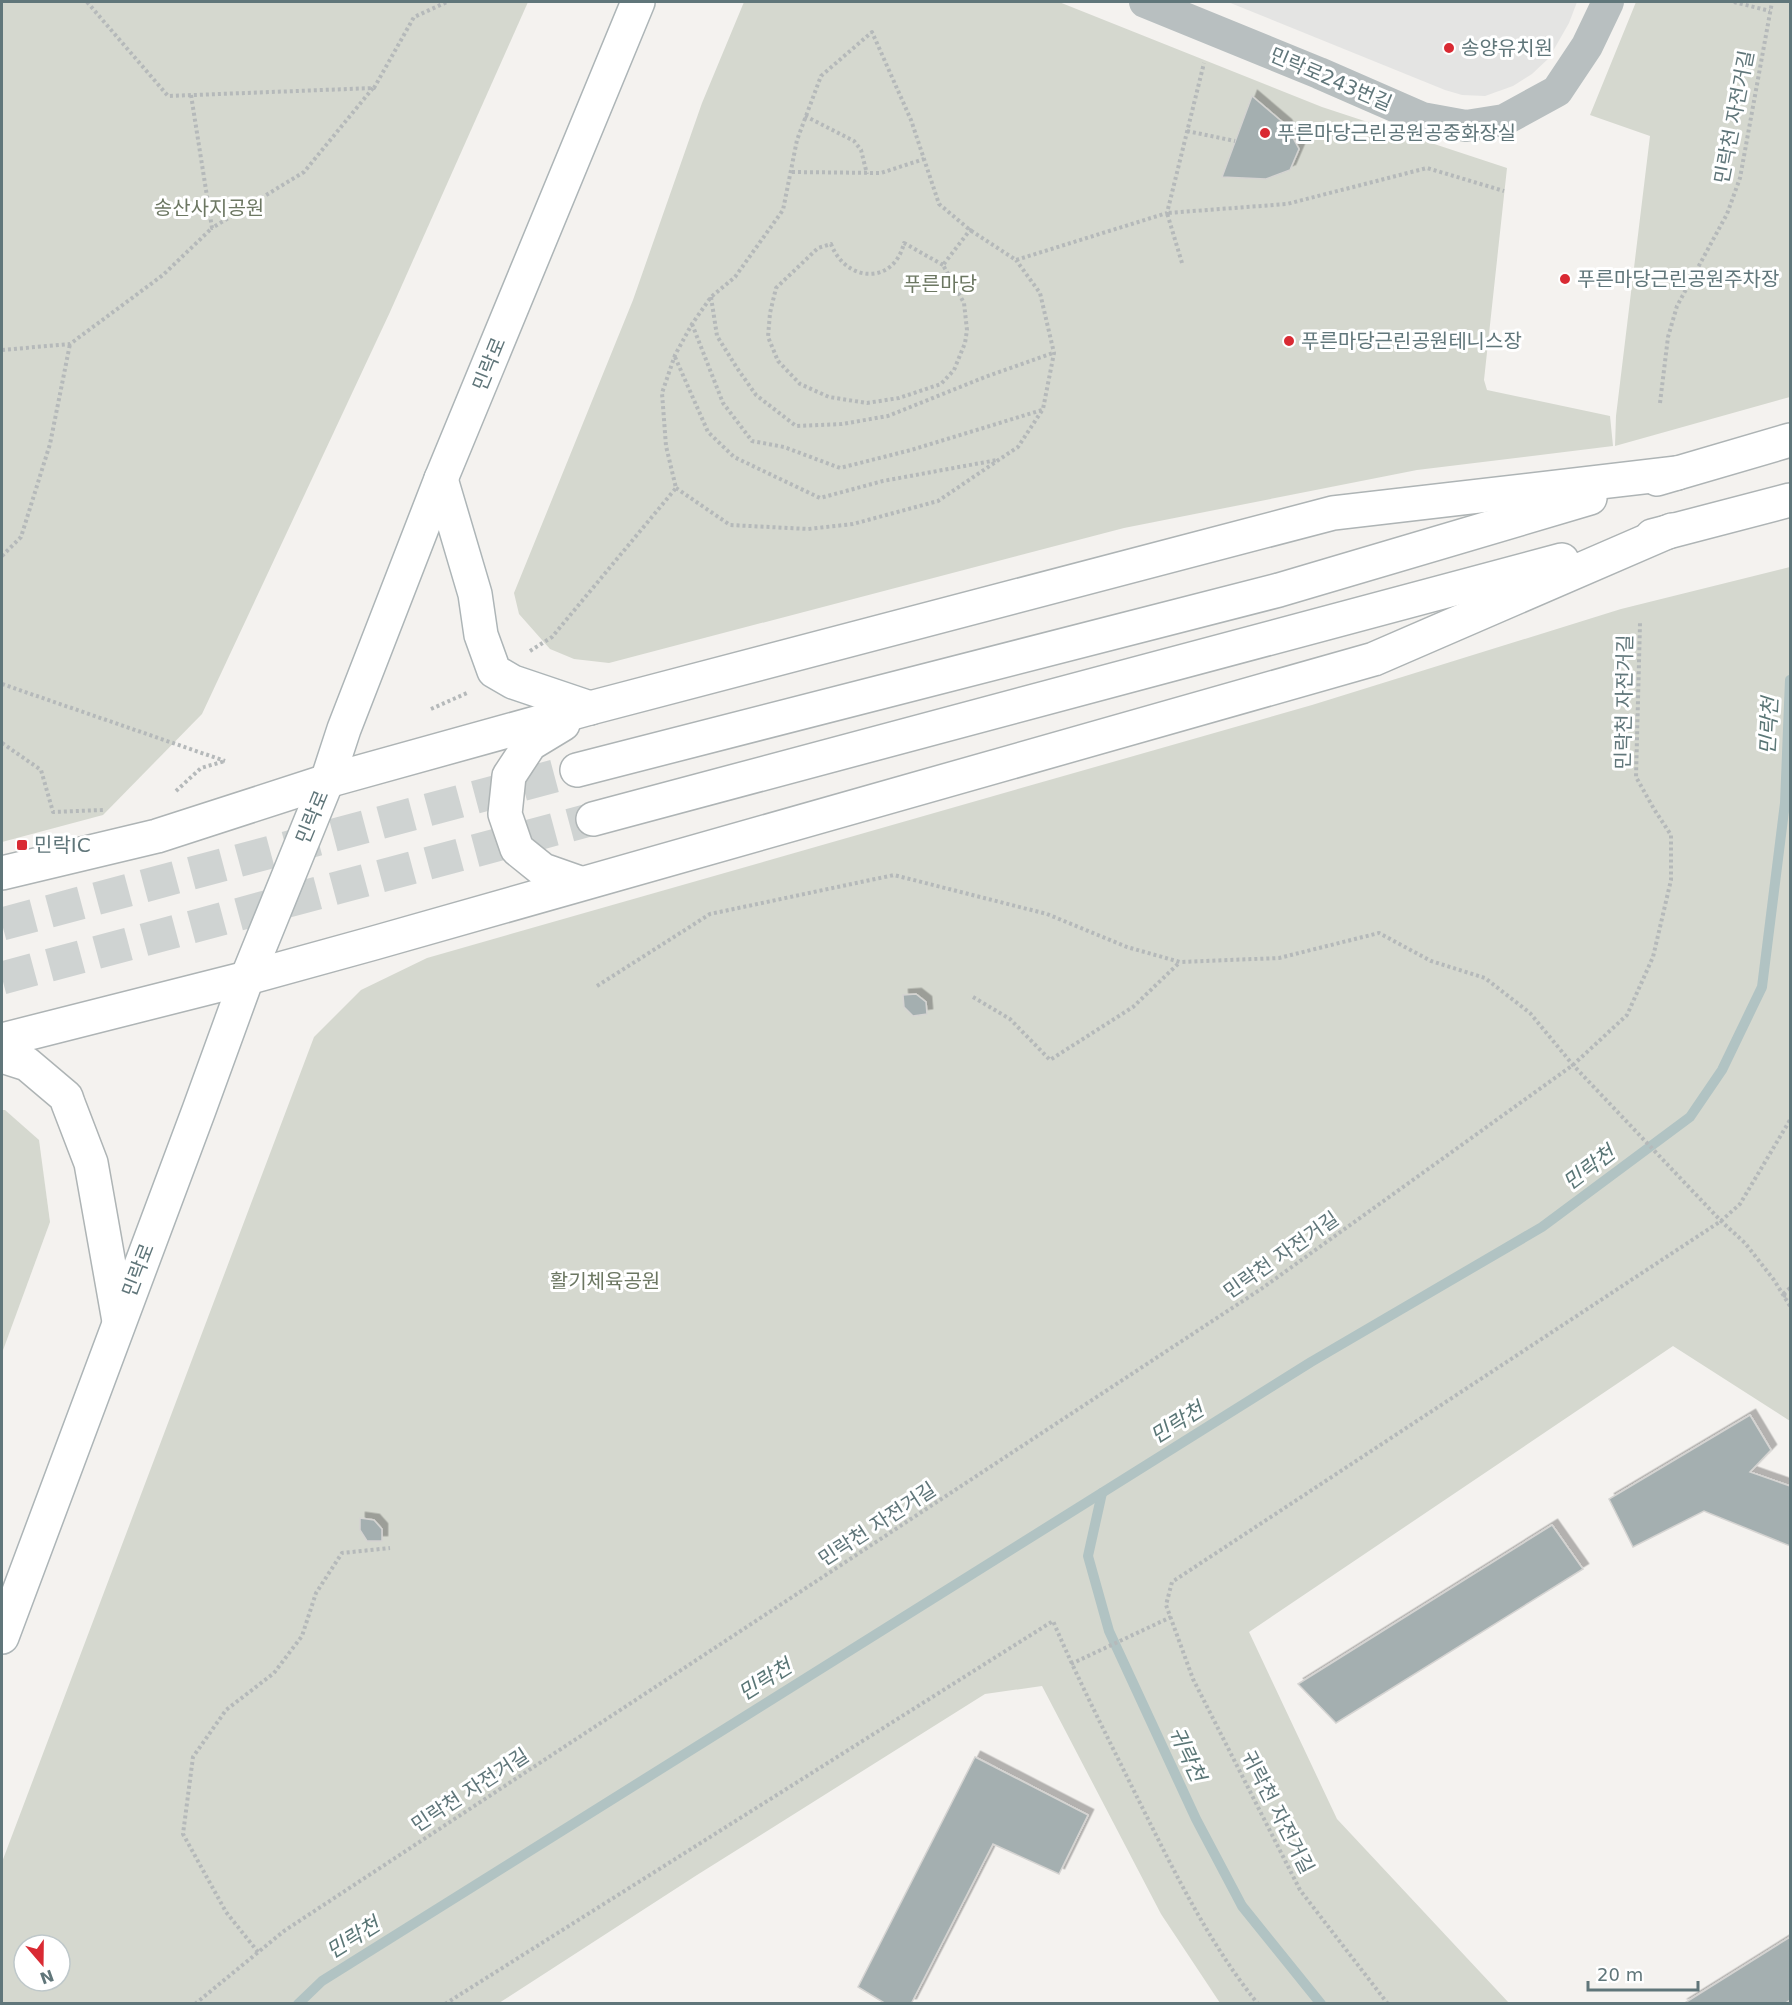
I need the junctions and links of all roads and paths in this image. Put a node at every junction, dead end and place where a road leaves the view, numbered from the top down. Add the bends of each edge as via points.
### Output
1 (87, 2) edge
2 (447, 2) edge
3 (638, 2) edge
4 (1145, 2) edge
5 (1608, 2) edge
6 (1734, 2) edge
7 (1772, 2) edge
8 (1770, 11) junction
9 (1204, 63) dead end
10 (374, 88) junction
11 (191, 95) junction
12 (805, 116) junction
13 (1187, 131) junction
14 (1236, 141) dead end
15 (924, 159) junction
16 (792, 172) junction
17 (867, 174) junction
18 (1504, 191) dead end
19 (1167, 213) junction
20 (212, 228) junction
21 (970, 230) junction
22 (1016, 260) junction
23 (1182, 263) dead end
24 (944, 265) junction
25 (711, 297) junction
26 (692, 324) junction
27 (70, 344) junction
28 (2, 350) edge
29 (1054, 353) junction
30 (675, 356) junction
31 (1660, 403) dead end
32 (1043, 410) junction
33 (1791, 440) edge
34 (1000, 459) junction
35 (1677, 473) junction
36 (441, 479) junction
37 (676, 488) junction
38 (1791, 500) edge
39 (1672, 531) junction
40 (2, 556) edge
41 (1640, 623) dead end
42 (522, 657) dead end
43 (2, 684) edge
44 (474, 690) dead end
45 (590, 708) junction
46 (431, 709) dead end
47 (2, 743) edge
48 (577, 770) tunnel mouth
49 (327, 781) junction
50 (176, 792) dead end
51 (112, 810) dead end
52 (593, 819) tunnel mouth
53 (2, 873) edge
54 (580, 883) junction
55 (1180, 962) junction
56 (247, 978) junction
57 (597, 986) dead end
58 (973, 997) dead end
59 (2, 1040) edge
60 (2, 1056) edge
61 (1573, 1065) junction
62 (1791, 1120) edge
63 (1721, 1221) junction
64 (1791, 1288) edge
65 (1782, 1295) junction
66 (1791, 1297) edge
67 (1791, 1306) edge
68 (119, 1321) junction
69 (390, 1548) dead end
70 (1171, 1617) junction
71 (2, 1638) edge
72 (1071, 1664) junction
73 (258, 1952) junction
74 (195, 2004) edge
75 (445, 2004) edge
76 (1258, 2004) edge
77 (1388, 2004) edge

1 - 11 path via 168,96
2 - 10 path via 414,17
3 - 36 main road, 민락로
4 - 5 street, 민락로243번길 via 1422,118 1466,126 1504,120 1557,91 1587,46
6 - 8 path
7 - 8 path, 민락천 자전거길
8 - 31 path, 민락천 자전거길 via 1740,178 1727,214 1677,306 1668,338
9 - 13 path
10 - 11 path
10 - 20 path via 304,172
11 - 20 path
12 - 15 path via 821,76 872,32
12 - 16 path
12 - 17 path via 854,141 861,150
13 - 14 path
13 - 19 path
15 - 17 path
15 - 21 path via 939,204
16 - 17 path
16 - 25 path via 783,210 735,277
18 - 19 path via 1426,168 1287,204
19 - 22 path
19 - 23 path
20 - 27 path via 163,275
21 - 22 path
21 - 24 path
22 - 29 path via 1040,293
24 - 24 path via 964,303 967,330 954,370 941,384 899,398 867,403 830,397 800,384 778,361 768,337 776,288 818,248 831,244 835,254 853,272 874,274 889,268 902,254 904,243
25 - 26 path
25 - 29 path via 717,336 736,368 756,395 796,426 888,416
26 - 30 path
26 - 32 path via 723,403 752,441 784,447 840,468
27 - 28 path
27 - 40 path via 50,444 21,537
29 - 32 path
30 - 34 path via 708,432 734,457 820,498 883,481
30 - 37 path via 662,393 666,446
32 - 34 path via 1018,447
33 - 35 main road
34 - 37 path via 938,501 852,524 808,530 730,525
35 - 45 main road via 1333,513
35 - 48 main road via 1280,590
36 - 45 main road via 494,671 513,682
36 - 49 main road, 민락로
37 - 42 path via 552,637
38 - 39 main road
39 - 52 main road
39 - 54 main road via 1374,659
41 - 61 path, 민락천 자전거길 via 1636,777 1671,835 1671,880 1653,957 1627,1015
43 - 50 path via 225,761 201,768
44 - 46 path
45 - 49 main road
45 - 54 main road via 530,744 509,776 505,814 517,849 543,870
47 - 51 path via 41,770 53,812
49 - 53 main road via 158,836
49 - 56 main road, 민락로
54 - 56 main road
55 - 57 path via 1127,947 1047,914 894,875 710,914
55 - 58 path via 1133,1007 1050,1060 1010,1018
55 - 61 path via 1279,958 1379,933 1431,961 1485,978 1530,1013
56 - 59 main road
56 - 68 main road, 민락로
60 - 68 main road via 27,1064 66,1097 91,1163
61 - 63 path
61 - 73 path, 민락천 자전거길 via 1261,1289 284,1931
62 - 63 path via 1740,1204
63 - 65 path via 1745,1244
63 - 70 path via 1172,1582 1166,1605
64 - 65 path
65 - 66 path
65 - 67 path
68 - 71 main road, 민락로
69 - 73 path via 342,1553 316,1593 302,1636 274,1673 226,1710 193,1757 183,1834 226,1912
70 - 72 path
70 - 77 path, 귀락천 자전거길 via 1193,1678 1300,1890
72 - 75 path via 1053,1621
72 - 76 path via 1184,1891
73 - 74 path, 민락천 자전거길

